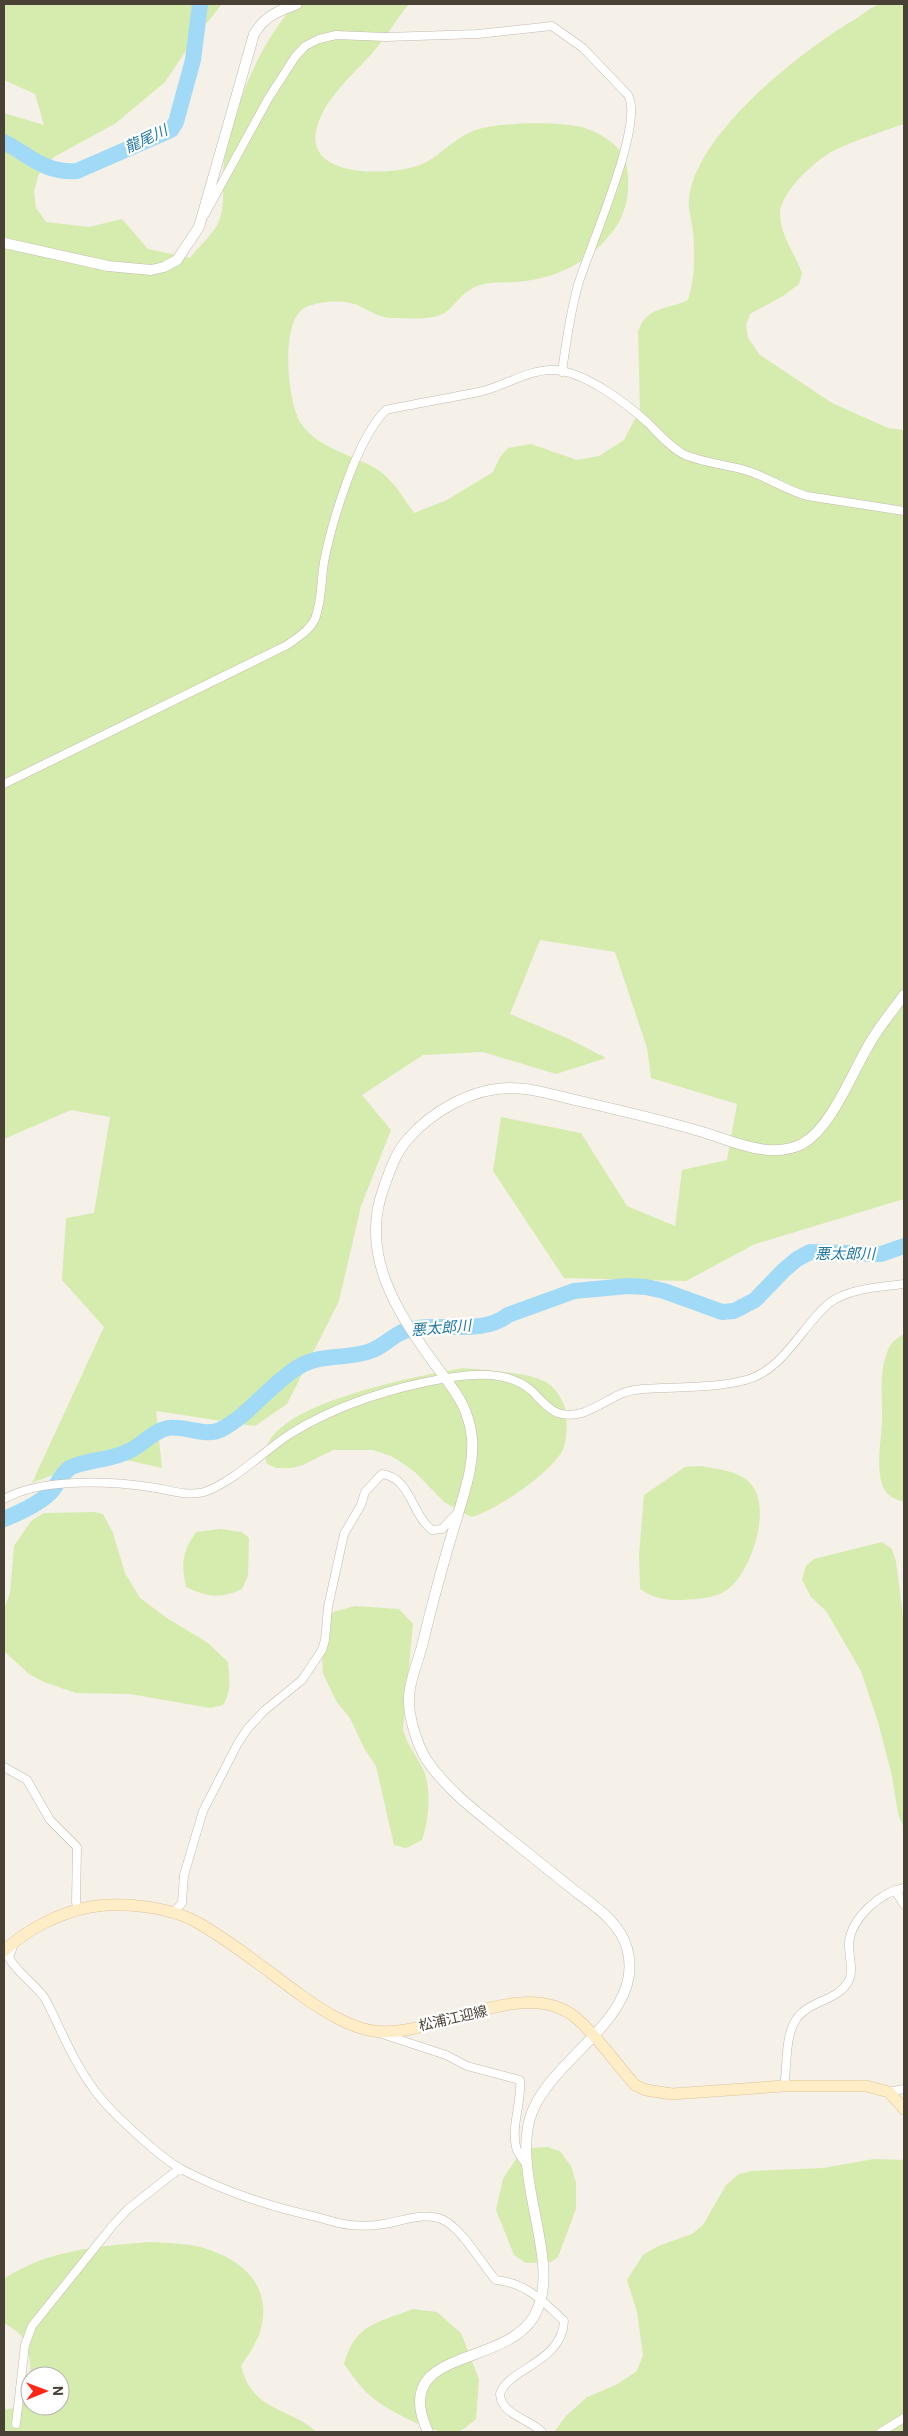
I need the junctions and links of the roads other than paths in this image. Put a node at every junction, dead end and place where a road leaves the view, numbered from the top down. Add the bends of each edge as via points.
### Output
1 (297, 4) edge
2 (199, 227) junction
3 (4, 244) edge
4 (562, 372) junction
5 (904, 511) edge
6 (4, 784) edge
7 (904, 994) edge
8 (904, 1284) edge
9 (446, 1378) junction
10 (4, 1499) edge
11 (459, 1511) junction
12 (4, 1767) edge
13 (904, 1888) edge
14 (894, 1890) junction
15 (904, 1905) edge
16 (78, 1909) junction
17 (172, 1913) junction
18 (14, 1941) junction
19 (4, 1951) edge
20 (373, 2031) junction
21 (593, 2036) junction
22 (784, 2086) junction
23 (904, 2089) edge
24 (889, 2092) junction
25 (904, 2109) edge
26 (527, 2164) junction
27 (180, 2168) junction
28 (541, 2299) junction
29 (904, 2418) edge
30 (16, 2424) dead end
31 (428, 2432) edge
32 (542, 2432) edge
33 (881, 2432) edge

1 - 2 street via 271,14 254,34
2 - 3 street via 177,260 151,270 108,266
2 - 4 street via 268,99 305,46 336,35 478,34 552,26 583,48 632,102 628,137 571,314
4 - 5 street via 605,390 686,455 766,478 807,496
4 - 6 street via 537,372 485,390 386,410 377,419 359,455 337,510 327,546 318,610 308,630 288,645
7 - 9 street via 873,1037 833,1110 803,1143 790,1147 775,1151 754,1148 669,1122 508,1088 462,1099 424,1123 405,1142 392,1164 378,1203 376,1248 383,1280 397,1307
8 - 9 street via 867,1290 830,1303 776,1362 762,1374 738,1382 640,1389 623,1393 588,1411 569,1414 556,1413 522,1382 502,1376
9 - 10 street via 390,1391 317,1419 227,1480 203,1492 74,1484 31,1488
9 - 11 street via 457,1391 472,1436 469,1479
11 - 17 street via 442,1529 432,1530 424,1524 402,1484 392,1475 382,1474 365,1492 338,1553 322,1650 302,1680 265,1710 238,1743 203,1811 186,1866 182,1903
11 - 21 street via 434,1594 409,1698 413,1725 424,1756 456,1796 611,1920 621,1935 628,1949 626,1992
12 - 16 street via 27,1780 50,1820 77,1847
13 - 14 street
14 - 15 street
14 - 22 street via 880,1898 859,1920 849,1940 850,1978 843,1990 798,2017 787,2049
16 - 17 main road, 松浦江迎線 via 109,1903
16 - 18 main road, 松浦江迎線 via 42,1924
17 - 20 main road, 松浦江迎線 via 199,1923 320,2008
18 - 19 main road, 松浦江迎線
18 - 27 street via 9,1958 15,1969 40,1990 78,2065 99,2097
20 - 21 main road, 松浦江迎線 via 415,2028 511,2005 542,2002 559,2007
20 - 26 street via 446,2055 467,2066 520,2080 516,2148
21 - 22 main road, 松浦江迎線 via 635,2085 646,2090 672,2094
21 - 26 street via 542,2090 530,2119
22 - 24 main road, 松浦江迎線 via 866,2086
23 - 24 street
24 - 25 main road
26 - 28 street via 544,2277
27 - 28 street via 257,2200 349,2225 384,2224 409,2218 434,2218 447,2222 496,2280 512,2282
27 - 30 street via 113,2225 32,2326 25,2345
28 - 31 street via 532,2319 515,2337 441,2368 428,2377 421,2387 419,2400 420,2416
28 - 32 street via 564,2321 563,2332 541,2360 507,2383 500,2394 502,2404
29 - 33 street

